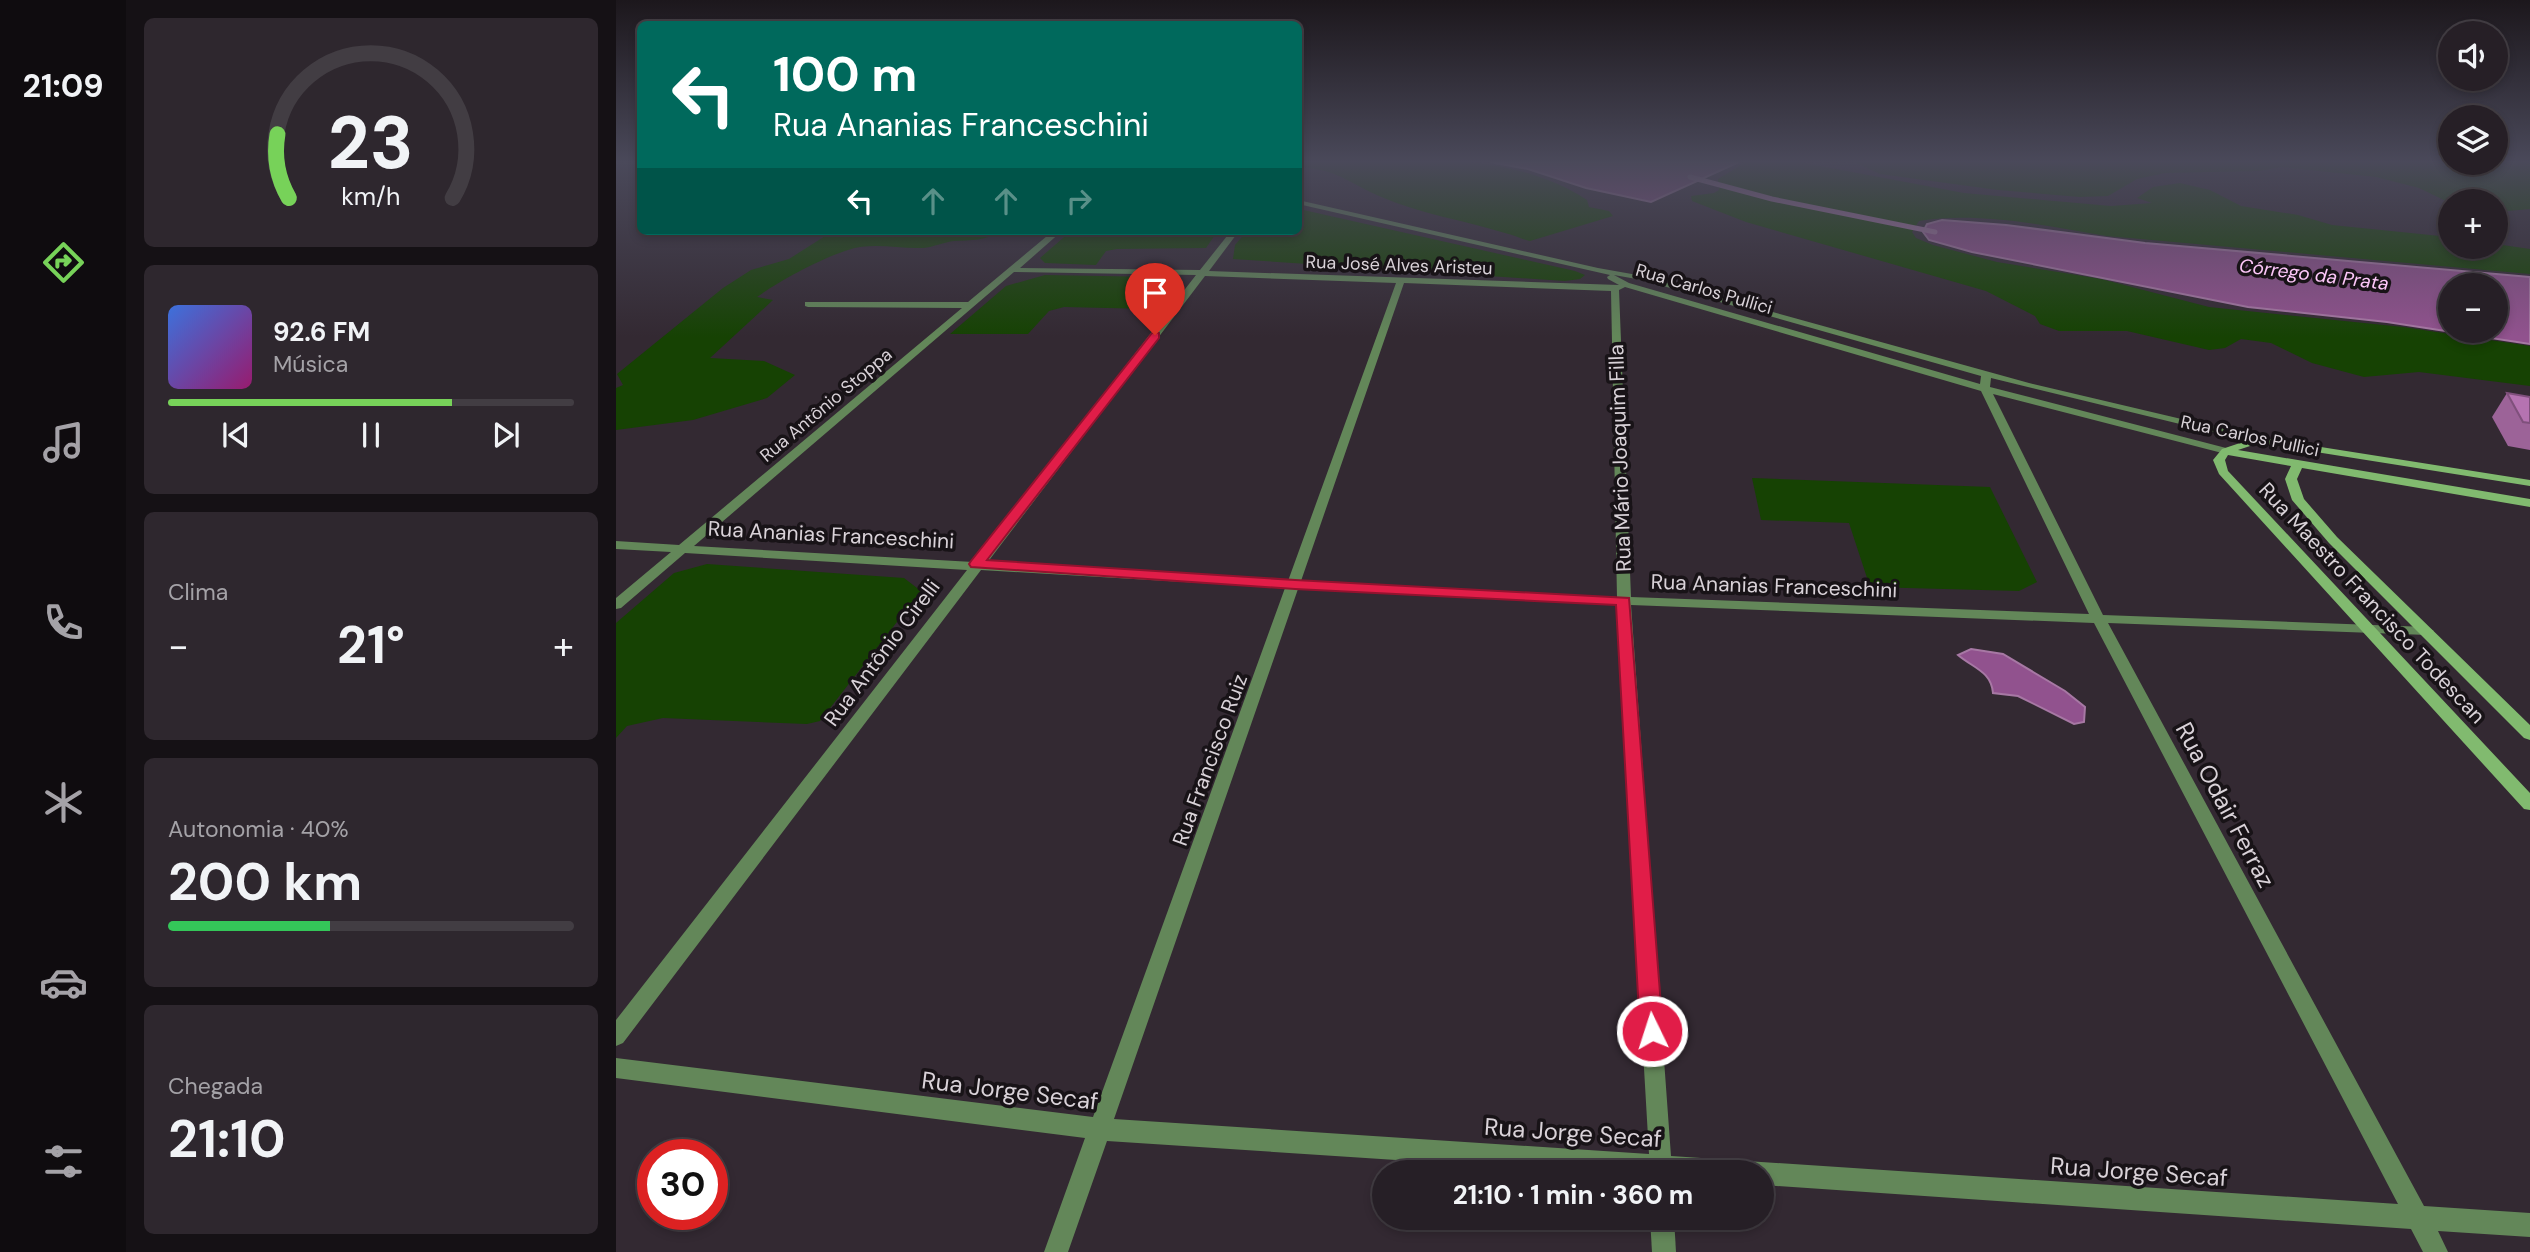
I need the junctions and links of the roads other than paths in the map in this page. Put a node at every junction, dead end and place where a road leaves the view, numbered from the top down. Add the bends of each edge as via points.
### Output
1 (1379, 220) edge
2 (1053, 235) edge
3 (1232, 235) edge
4 (1014, 270) junction
5 (1598, 270) junction
6 (1204, 273) junction
7 (1643, 278) junction
8 (1401, 281) junction
9 (1620, 287) junction
10 (808, 304) dead end
11 (971, 305) junction
12 (1985, 382) junction
13 (2258, 440) junction
14 (2226, 452) junction
15 (2297, 466) junction
16 (2530, 483) edge
17 (2530, 503) edge
18 (616, 545) edge
19 (682, 548) junction
20 (977, 564) junction
21 (1295, 585) junction
22 (1624, 601) junction
23 (616, 605) edge
24 (2099, 620) junction
25 (2370, 630) junction
26 (2427, 631) junction
27 (2530, 734) edge
28 (2530, 804) edge
29 (616, 1036) edge
30 (616, 1068) edge
31 (1100, 1129) junction
32 (1534, 1160) edge
33 (1659, 1160) edge
34 (1774, 1176) edge
35 (2416, 1218) junction
36 (2530, 1225) edge
37 (1663, 1230) edge
38 (1056, 1252) edge
39 (1664, 1252) edge
40 (2436, 1252) edge

1 - 5 street
2 - 4 street, Rua Antônio Stoppa
3 - 6 street, Rua Antônio Cirelli
4 - 6 street, Rua José Alves Aristeu
4 - 11 street, Rua Antônio Stoppa
5 - 7 street, Rua Carlos Pullici
5 - 9 street, Rua Carlos Pullici
6 - 8 street, Rua José Alves Aristeu
6 - 20 street, Rua Antônio Cirelli
7 - 9 street
7 - 12 street, Rua Carlos Pullici
8 - 9 street, Rua José Alves Aristeu
8 - 21 street, Rua Francisco Ruiz
9 - 12 street, Rua Carlos Pullici
9 - 22 street, Rua Mário Joaquim Filla
10 - 11 street
11 - 19 street, Rua Antônio Stoppa
12 - 13 street, Rua Carlos Pullici
12 - 14 street, Rua Carlos Pullici
12 - 24 street, Rua Odair Ferraz
13 - 14 main road
13 - 16 main road, Rua Carlos Pullici
14 - 15 main road, Rua Carlos Pullici
14 - 25 main road, Rua Maestro Francisco Todescan via 2219,460 2223,471
15 - 17 main road, Rua Carlos Pullici
15 - 26 main road, Rua Maestro Francisco Todescan via 2291,480 2298,500
18 - 19 street, Rua Ananias Franceschini
19 - 20 street, Rua Ananias Franceschini
19 - 23 street, Rua Antônio Stoppa
20 - 21 street, Rua Ananias Franceschini
20 - 29 street, Rua Antônio Cirelli
21 - 22 street, Rua Ananias Franceschini
21 - 31 street, Rua Francisco Ruiz
22 - 24 street, Rua Ananias Franceschini
22 - 33 street, Rua Mário Joaquim Filla
24 - 25 street, Rua Ananias Franceschini
24 - 35 street, Rua Odair Ferraz
25 - 26 street, Rua Ananias Franceschini
25 - 28 main road, Rua Maestro Francisco Todescan
26 - 27 main road, Rua Maestro Francisco Todescan
30 - 31 street, Rua Jorge Secaf
31 - 32 street, Rua Jorge Secaf
31 - 38 street, Rua Francisco Ruiz
34 - 35 street, Rua Jorge Secaf
35 - 36 street, Rua Jorge Secaf
35 - 40 street, Rua Odair Ferraz
37 - 39 street

